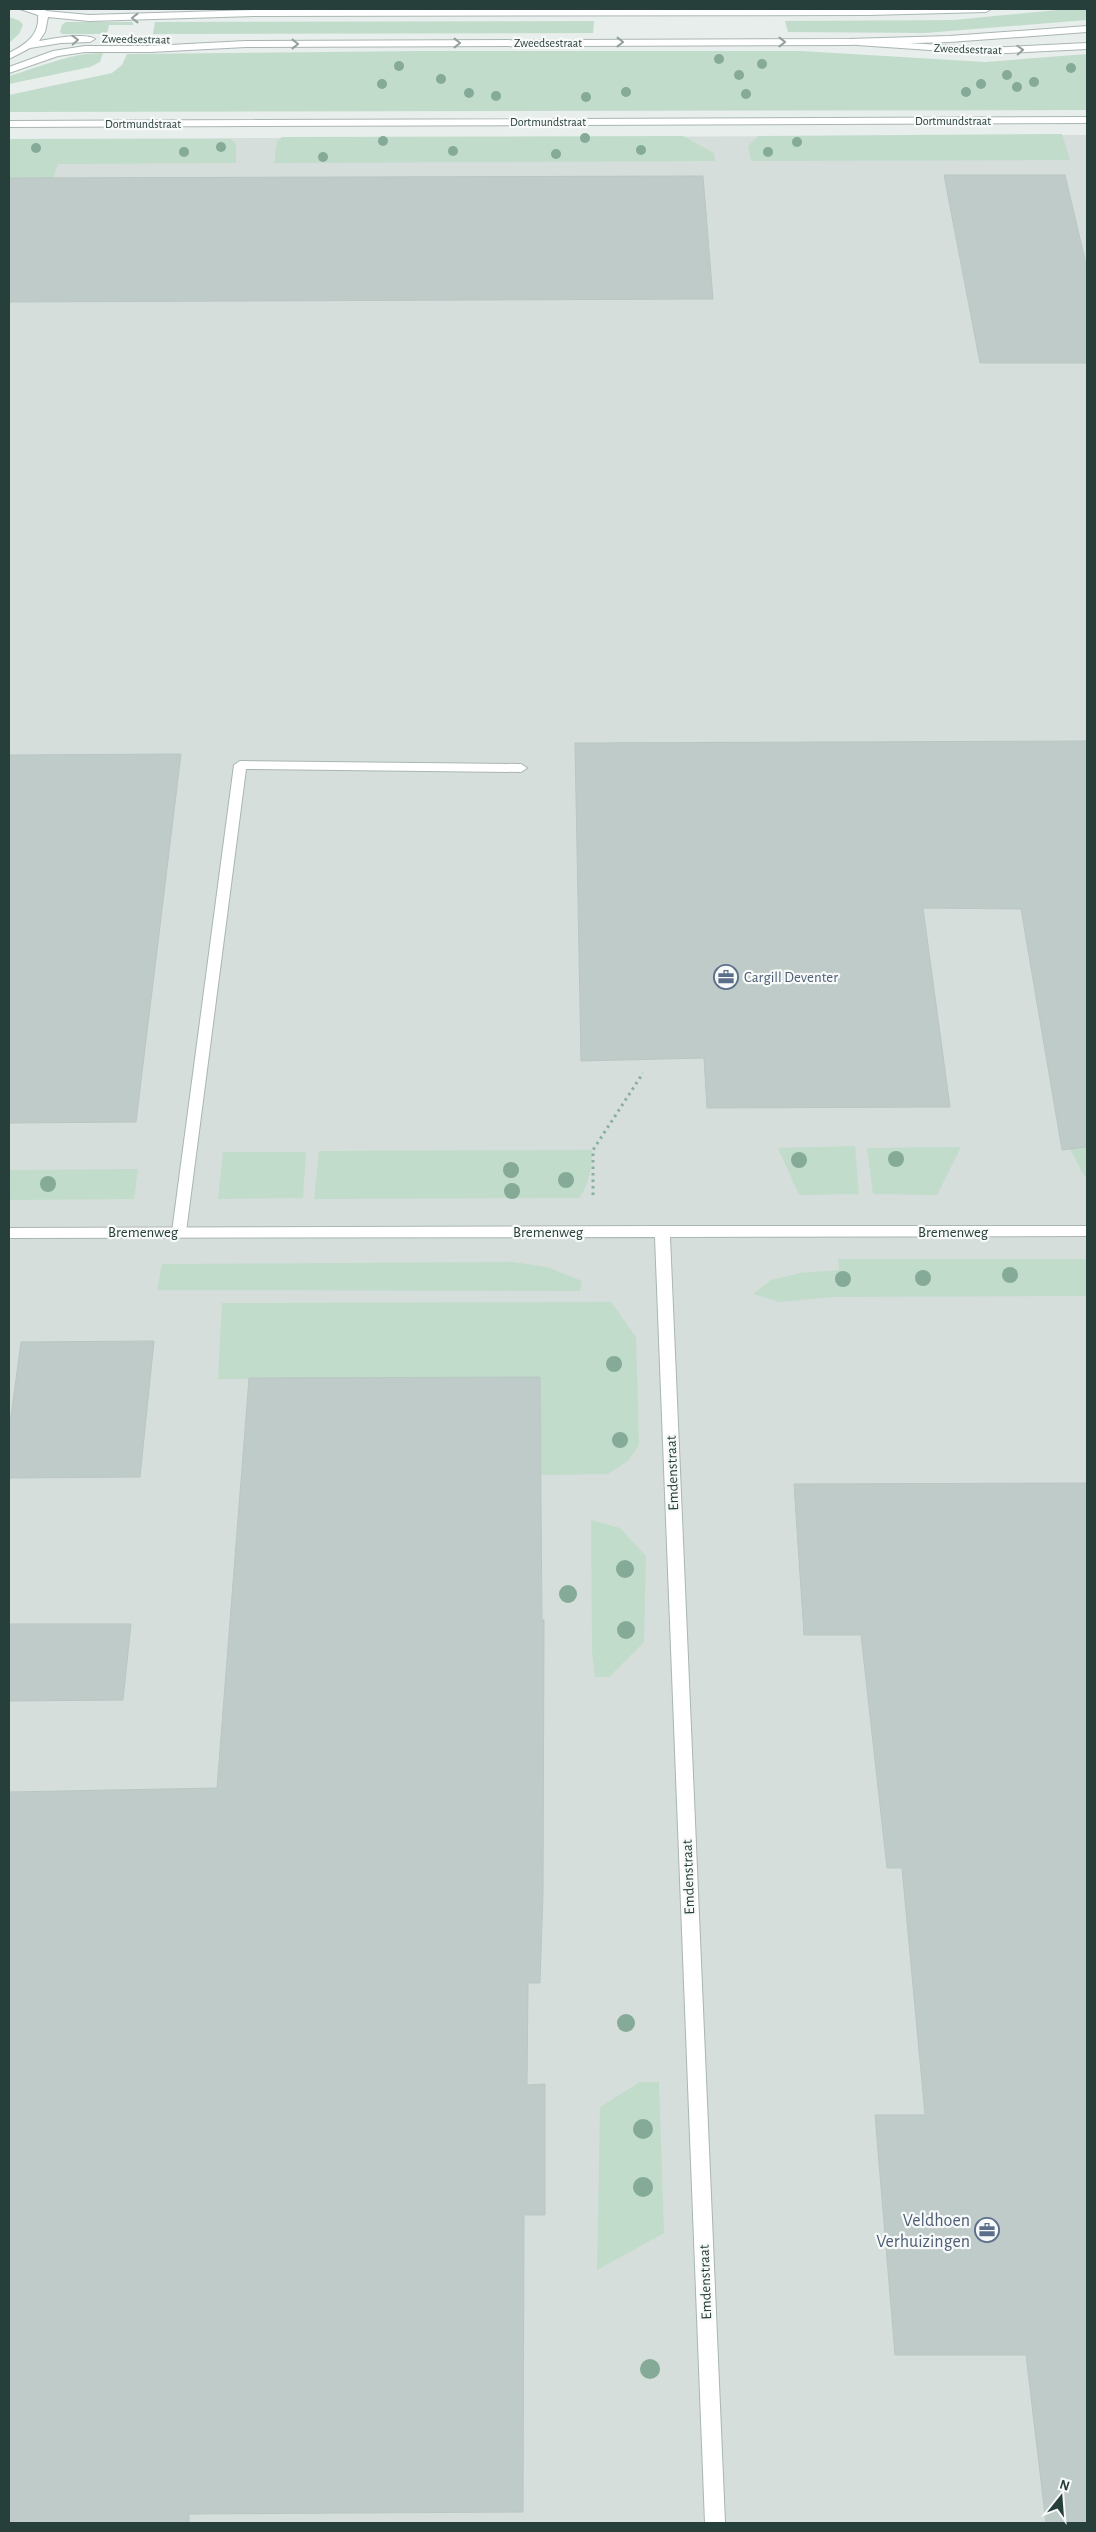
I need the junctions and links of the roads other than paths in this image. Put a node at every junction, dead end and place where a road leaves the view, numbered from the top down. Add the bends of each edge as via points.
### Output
1 (24, 9) edge
2 (169, 9) edge
3 (986, 9) edge
4 (42, 12) edge
5 (254, 13) junction
6 (1087, 29) edge
7 (118, 38) dead end
8 (134, 38) dead end
9 (849, 42) junction
10 (246, 44) junction
11 (27, 46) junction
12 (1087, 46) edge
13 (9, 56) edge
14 (9, 70) edge
15 (1087, 120) edge
16 (9, 124) edge
17 (520, 768) dead end
18 (179, 1232) junction
19 (662, 1232) junction
20 (1087, 1232) edge
21 (9, 1233) edge
22 (715, 2523) edge

1 - 4 street, Zweedsestraat
2 - 5 street, Zweedsestraat
3 - 5 street, Zweedsestraat
5 -> 4 street, Zweedsestraat via 78,18
4 - 11 street via 44,27
6 - 9 street, Zweedsestraat
11 -> 7 street, Zweedsestraat via 61,40
8 - 10 street, Zweedsestraat
10 -> 9 street, Zweedsestraat
9 -> 12 street, Zweedsestraat via 988,51
10 - 14 street, Zweedsestraat via 85,49 56,53
11 - 13 street
15 - 16 street, Dortmundstraat
17 - 18 street via 240,765
18 - 19 street, Bremenweg
18 - 21 street, Bremenweg
19 - 20 street, Bremenweg
19 - 22 street, Emdenstraat

